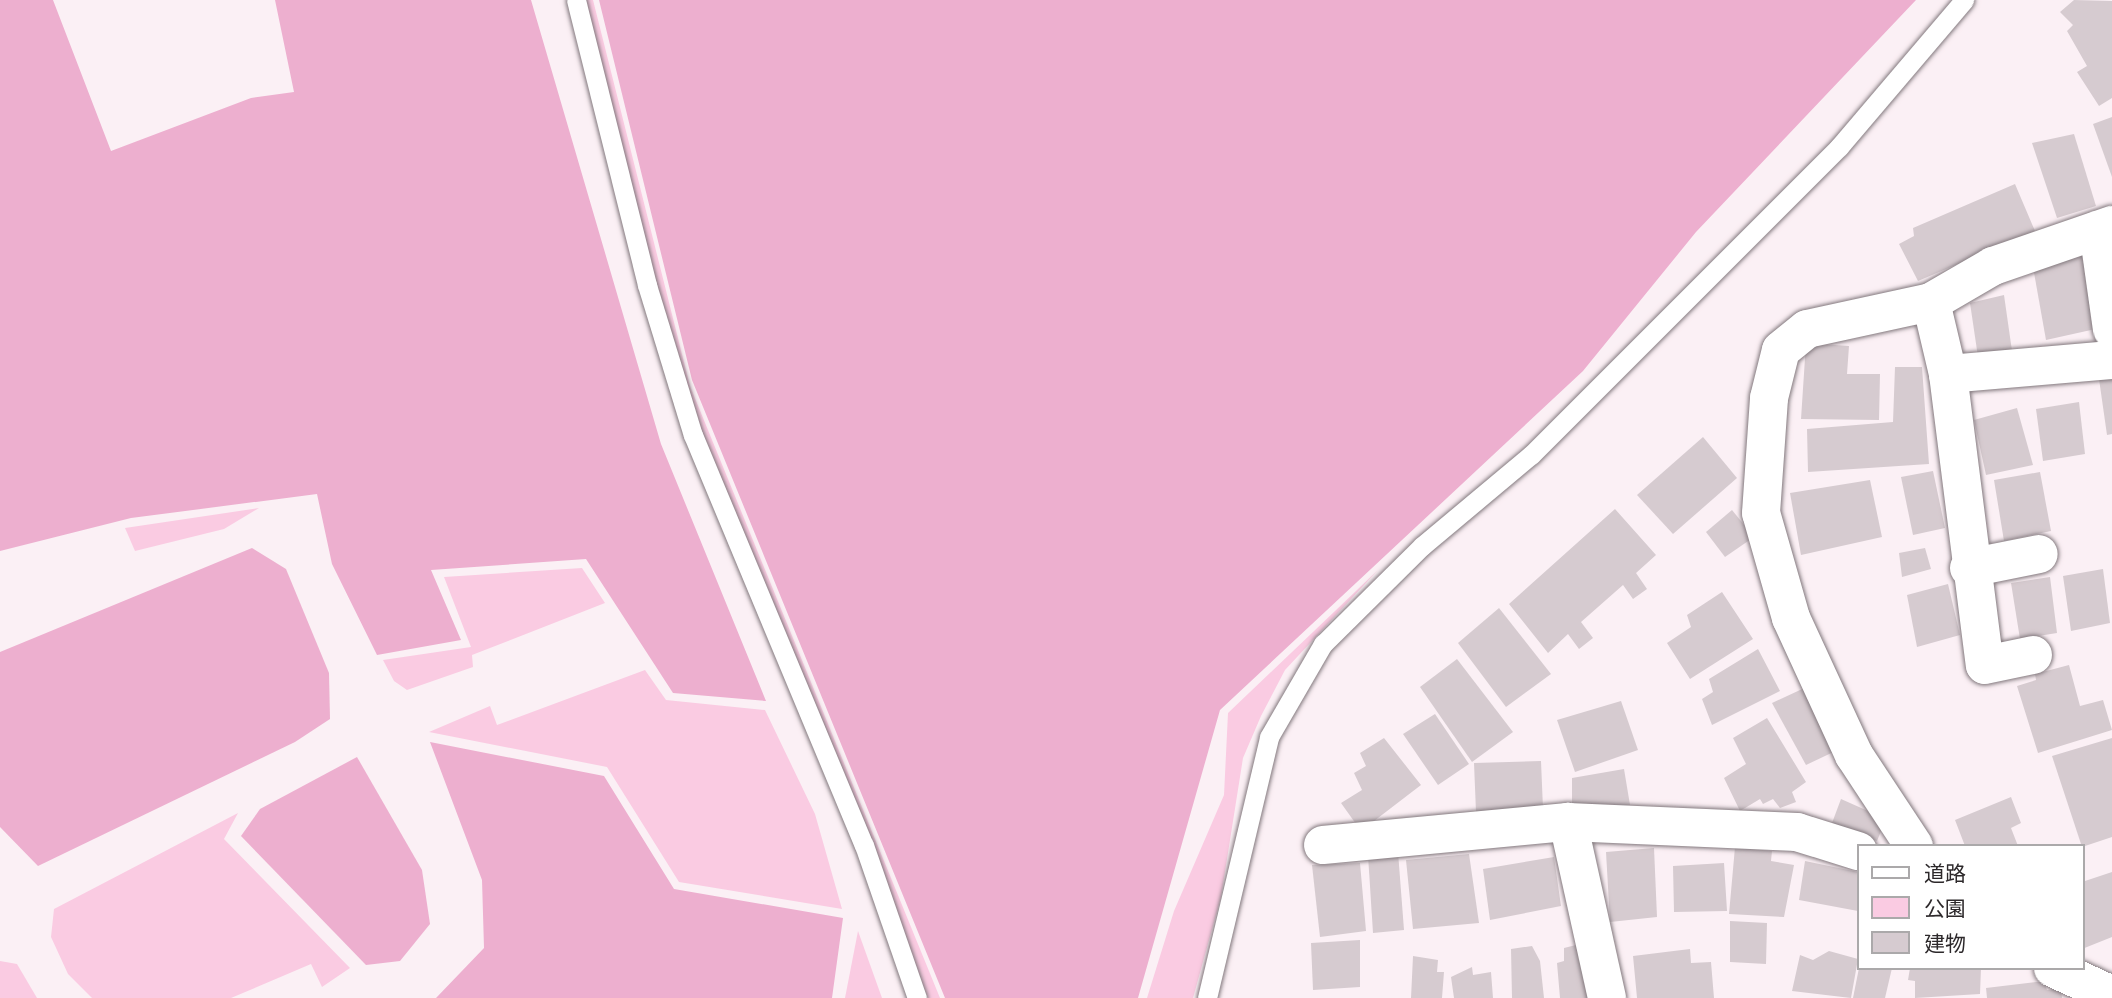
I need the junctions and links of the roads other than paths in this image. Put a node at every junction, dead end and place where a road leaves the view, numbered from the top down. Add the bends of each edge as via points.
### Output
1 (576, 0) edge
2 (1964, 0) edge
3 (2105, 227) edge
4 (1931, 302) junction
5 (2112, 329) edge
6 (2112, 360) edge
7 (1948, 374) junction
8 (2039, 554) dead end
9 (1969, 568) junction
10 (2033, 655) dead end
11 (1568, 822) junction
12 (1913, 844) edge
13 (1323, 845) dead end
14 (1856, 850) edge
15 (2057, 970) edge
16 (2112, 995) edge
17 (917, 998) edge
18 (1207, 998) edge
19 (1607, 998) edge

1 - 17 lane via 647,285 693,435 864,845
2 - 18 lane via 1839,147 1531,455 1422,546 1323,644 1269,737
3 - 4 street via 1993,266
3 - 5 street
4 - 7 street
4 - 12 street via 1807,329 1781,350 1769,398 1761,513 1791,618 1854,755
6 - 7 street
7 - 9 street
8 - 9 street
9 - 10 street via 1985,665
11 - 13 street
11 - 14 street via 1797,832
11 - 19 street
15 - 16 street

